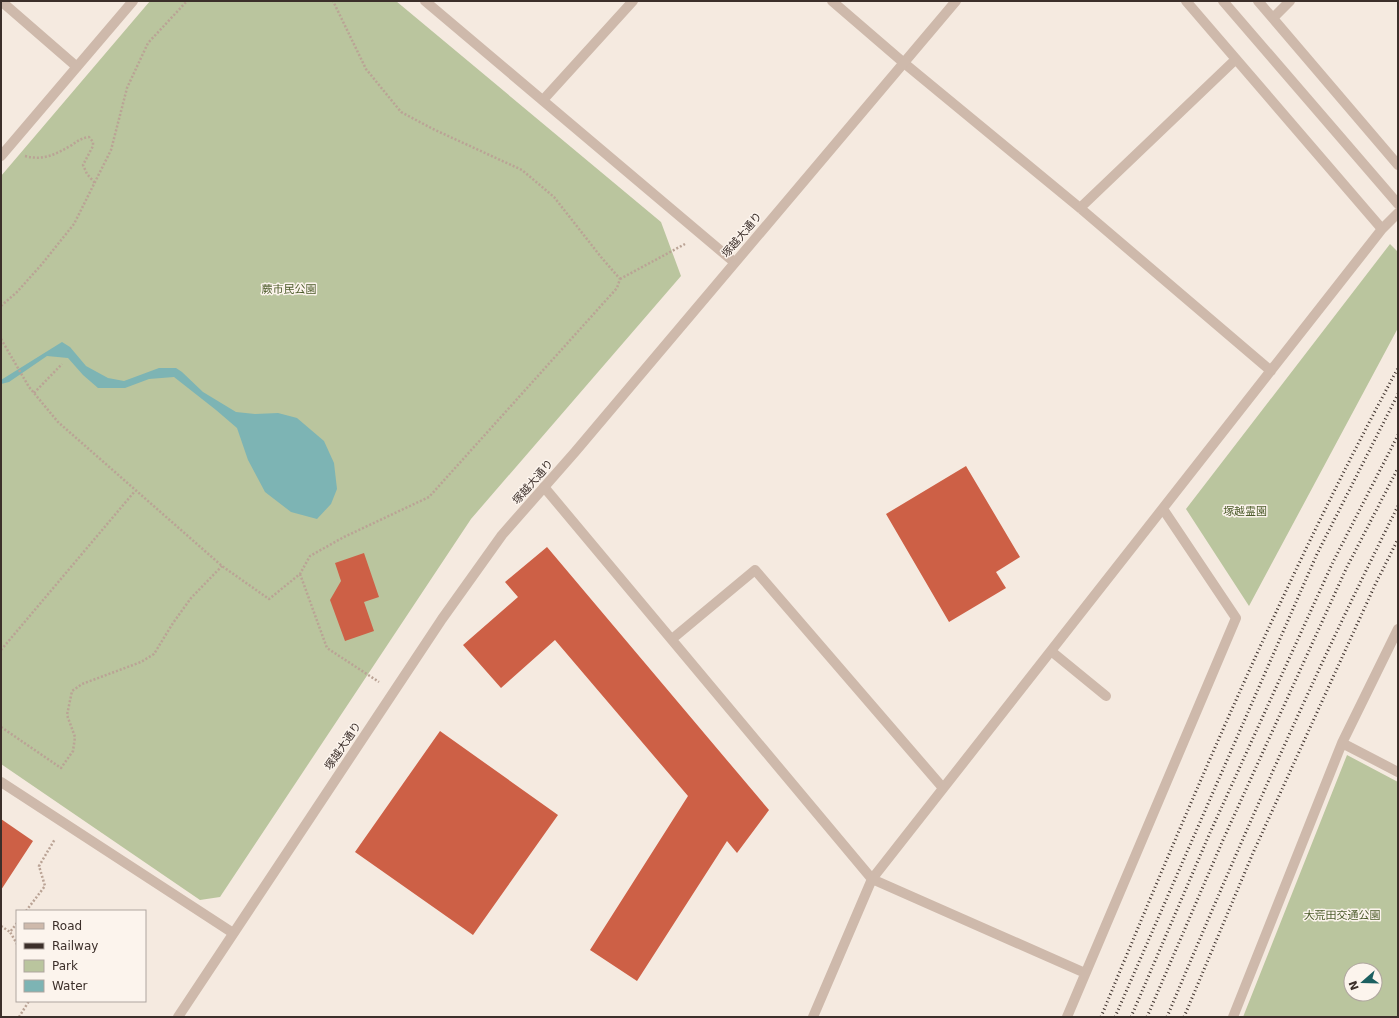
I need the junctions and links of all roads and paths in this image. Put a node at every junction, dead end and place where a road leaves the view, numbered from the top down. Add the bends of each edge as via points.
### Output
1 (1, 1) edge
2 (133, 1) edge
3 (187, 1) edge
4 (333, 1) edge
5 (425, 1) edge
6 (633, 1) edge
7 (832, 1) edge
8 (956, 1) edge
9 (1186, 1) edge
10 (1224, 1) edge
11 (1258, 1) edge
12 (1290, 1) edge
13 (1273, 18) junction
14 (1236, 59) junction
15 (904, 63) junction
16 (77, 67) junction
17 (543, 100) junction
18 (1, 156) edge
19 (44, 158) dead end
20 (1398, 165) edge
21 (95, 183) junction
22 (1398, 204) edge
23 (1080, 208) junction
24 (1398, 213) edge
25 (1382, 229) junction
26 (692, 246) dead end
27 (734, 262) junction
28 (620, 279) junction
29 (1, 306) edge
30 (1, 339) edge
31 (62, 364) dead end
32 (1271, 371) junction
33 (34, 393) junction
34 (544, 487) junction
35 (135, 491) junction
36 (1163, 509) junction
37 (222, 566) junction
38 (300, 574) junction
39 (1398, 629) edge
40 (672, 639) junction
41 (1, 650) edge
42 (1051, 652) junction
43 (394, 692) junction
44 (1106, 696) dead end
45 (1, 727) edge
46 (1342, 743) junction
47 (1398, 772) edge
48 (1, 782) edge
49 (943, 788) junction
50 (65, 824) junction
51 (872, 879) junction
52 (27, 910) edge
53 (16, 924) edge
54 (1, 926) edge
55 (10, 932) junction
56 (233, 933) junction
57 (16, 942) edge
58 (1085, 973) junction
59 (28, 1002) edge
60 (18, 1017) edge
61 (178, 1017) edge
62 (812, 1017) edge
63 (1067, 1017) edge
64 (1233, 1017) edge

1 - 16 street
2 - 16 street
3 - 21 path via 148,43 127,88 111,150
4 - 28 path via 366,69 401,112 522,170 554,197
5 - 17 street
6 - 17 street
7 - 15 street
8 - 15 street, 塚越大通り
9 - 14 street
10 - 22 street
11 - 13 street
12 - 13 street
13 - 20 street
14 - 23 street
14 - 25 street
15 - 23 street
15 - 27 street, 塚越大通り
16 - 18 street
17 - 27 street
19 - 21 path via 89,137 93,146 83,165
21 - 29 path via 74,224 17,292
23 - 32 street
24 - 25 street
25 - 32 street
26 - 28 path via 685,244
27 - 34 street, 塚越大通り
28 - 38 path via 617,288 429,497 310,556
30 - 33 path
31 - 33 path
32 - 36 street
33 - 35 path via 58,422
34 - 40 street
34 - 43 street, 塚越大通り via 502,535
35 - 37 path
35 - 41 path
36 - 42 street
36 - 58 street via 1236,618
37 - 38 path via 269,599
37 - 45 path via 192,598 154,654 141,662 82,684 72,691 67,715 75,737 73,751 61,768
38 - 43 path via 327,648
39 - 46 street
40 - 49 street via 755,570
40 - 51 street
42 - 44 street
42 - 49 street
43 - 56 street, 塚越大通り
46 - 47 street
46 - 64 street
48 - 50 street
49 - 51 street
50 - 52 path via 39,866 45,886
50 - 56 street
51 - 58 street
51 - 62 street
53 - 55 path
54 - 55 path
55 - 57 path
56 - 61 street, 塚越大通り
58 - 63 street
59 - 60 path

